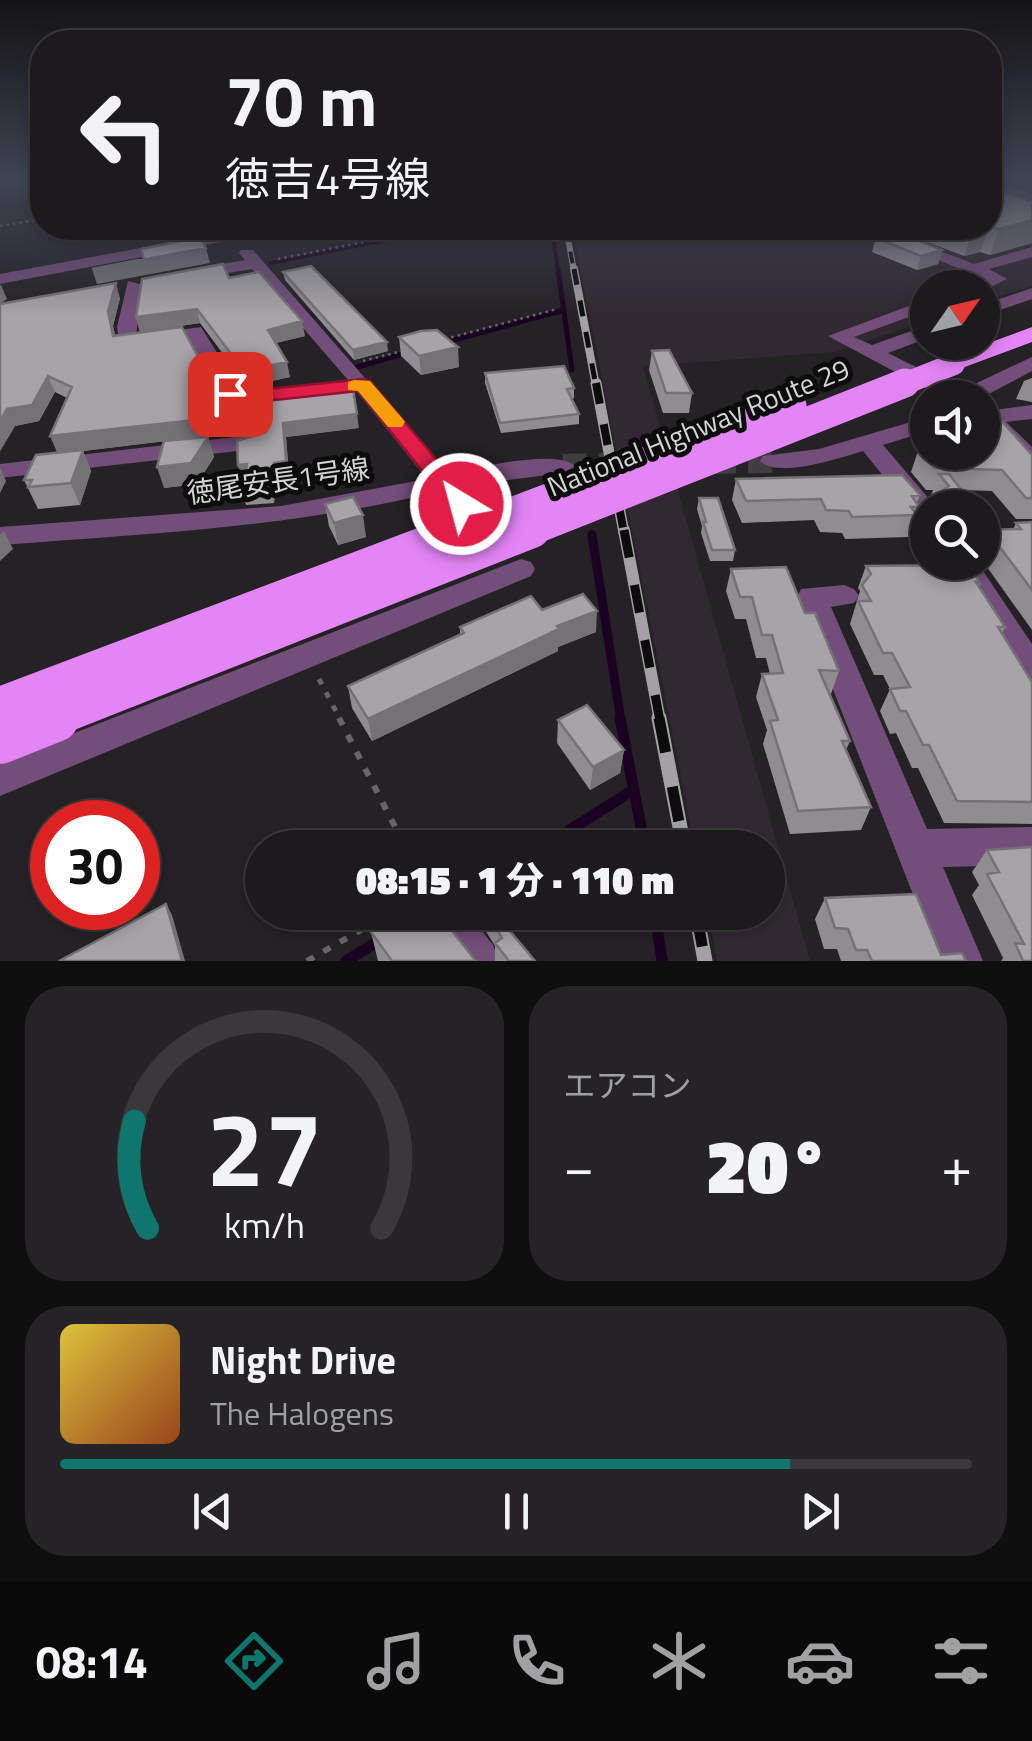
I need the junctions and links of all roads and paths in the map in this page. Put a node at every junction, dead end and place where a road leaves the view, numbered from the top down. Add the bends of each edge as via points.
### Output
1 (189, 240) edge
2 (235, 240) edge
3 (375, 240) edge
4 (899, 240) edge
5 (1032, 252) edge
6 (256, 264) junction
7 (972, 269) joint
8 (0, 279) edge
9 (1032, 293) edge
10 (1000, 305) edge
11 (557, 309) dead end
12 (910, 310) edge
13 (1032, 315) edge
14 (1000, 327) edge
15 (1032, 334) edge
16 (1000, 339) edge
17 (434, 342) edge
18 (416, 347) edge
19 (910, 350) edge
20 (871, 352) junction
21 (911, 360) edge
22 (914, 360) edge
23 (1032, 363) edge
24 (346, 366) junction
25 (926, 380) edge
26 (998, 380) edge
27 (363, 385) junction
28 (262, 396) junction
29 (1032, 412) edge
30 (1000, 419) edge
31 (910, 429) edge
32 (1000, 429) edge
33 (867, 441) junction
34 (1032, 460) edge
35 (772, 461) tunnel mouth
36 (563, 466) tunnel mouth
37 (0, 471) edge
38 (445, 480) junction
39 (910, 492) edge
40 (461, 504) dead end
41 (0, 536) edge
42 (521, 569) dead end
43 (974, 580) edge
44 (844, 596) dead end
45 (307, 656) junction
46 (1032, 670) edge
47 (0, 705) edge
48 (0, 740) edge
49 (0, 778) edge
50 (397, 830) edge
51 (1032, 846) edge
52 (912, 848) junction
53 (361, 930) edge
54 (454, 930) edge
55 (307, 961) edge
56 (477, 961) edge
57 (962, 961) edge

1 - 8 street
2 - 6 street
3 - 6 path
4 - 7 street
5 - 7 street
6 - 24 street
6 - 28 street via 142,284 123,325 127,344 194,331 230,394
9 - 10 street
11 - 17 path
12 - 20 street via 838,336
13 - 14 highway
15 - 16 highway, National Highway Route 29
18 - 24 path
19 - 20 street
20 - 25 street
21 - 47 highway, National Highway Route 29, bridge
22 - 48 highway, National Highway Route 29, bridge
23 - 26 street
24 - 27 street
27 - 28 street
27 - 38 street
28 - 37 street via 255,442
29 - 30 street
31 - 33 street
32 - 34 street
33 - 35 street via 821,456
33 - 39 street
36 - 38 street, 徳尾安長1号線
38 - 40 street
38 - 41 street, 徳尾安長1号線 via 326,508 208,523
42 - 45 street
43 - 46 street
44 - 52 street via 812,597
45 - 49 street
45 - 50 path
51 - 52 street
52 - 57 street
53 - 55 path
54 - 56 street

